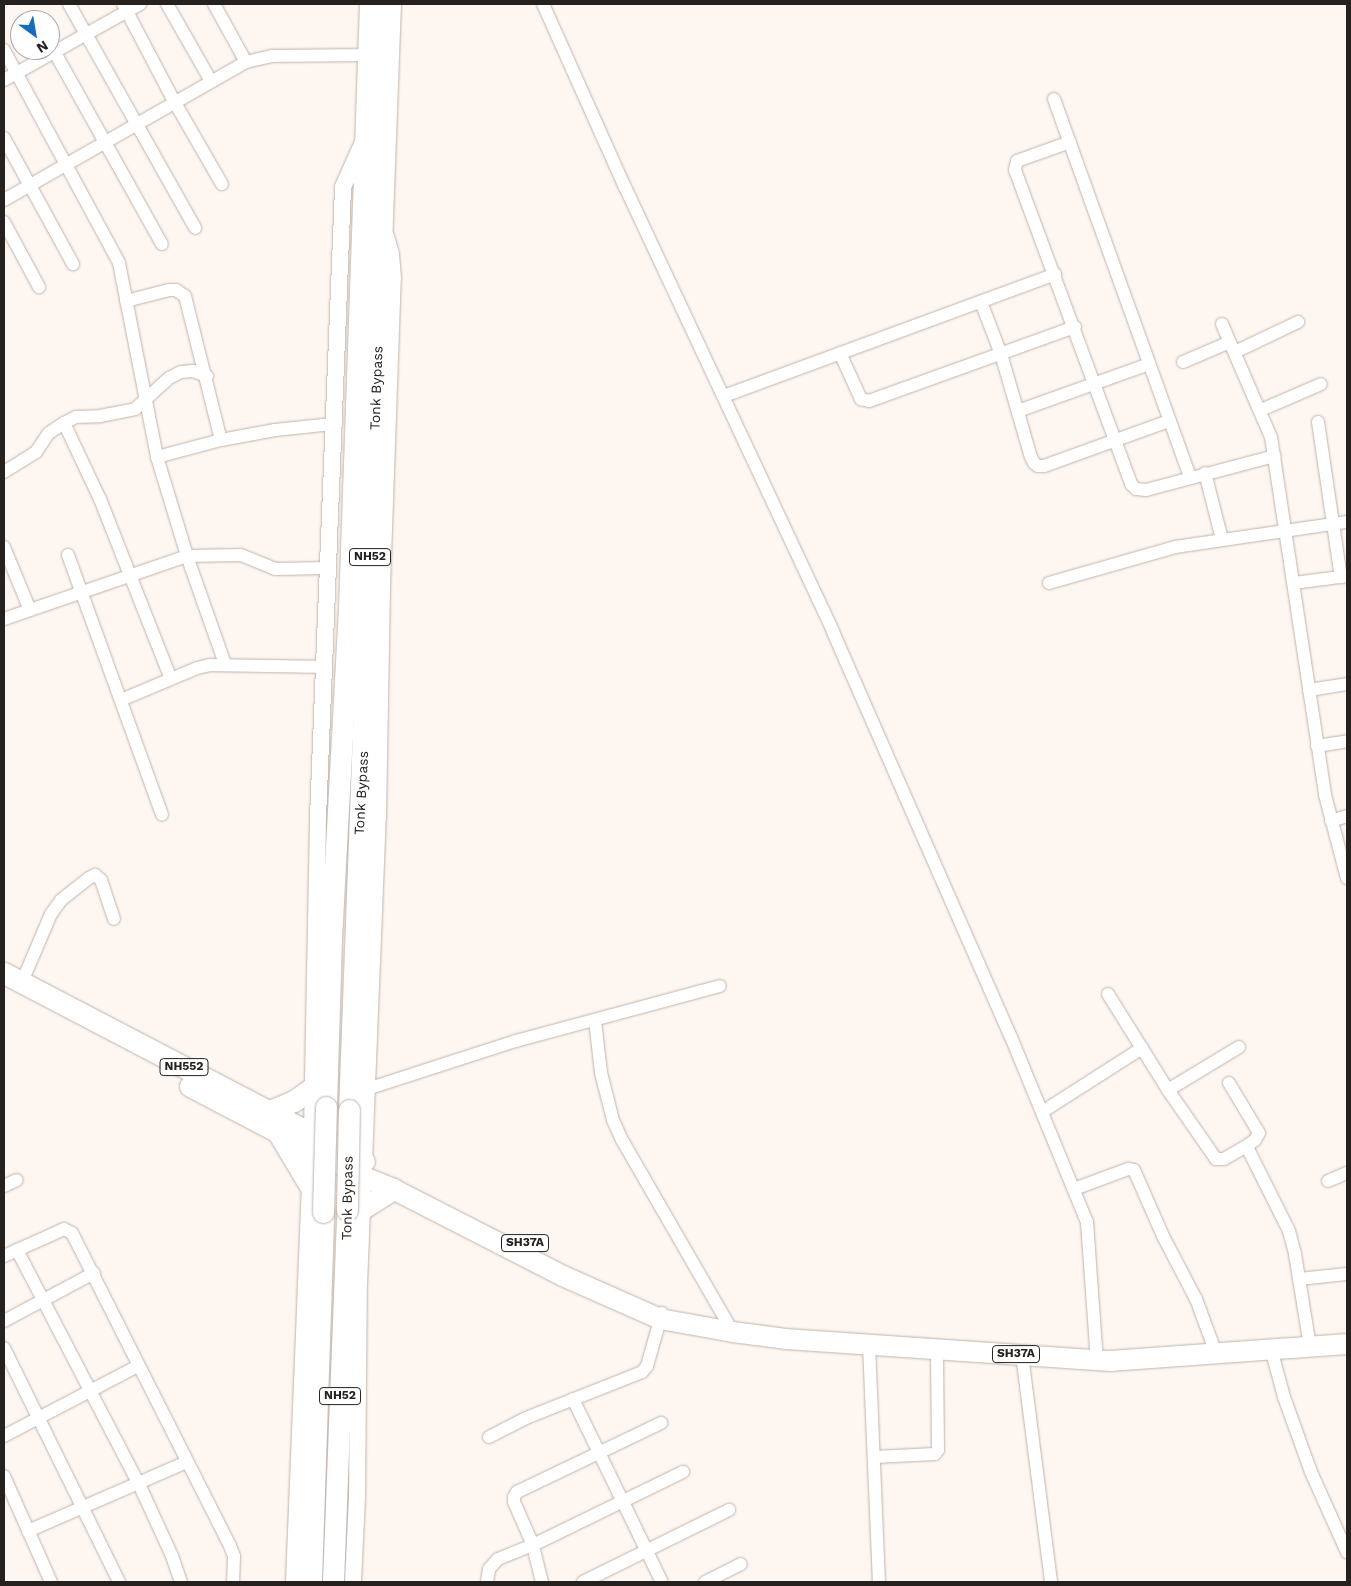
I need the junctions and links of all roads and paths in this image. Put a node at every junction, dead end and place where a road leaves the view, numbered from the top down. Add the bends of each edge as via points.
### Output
1 (69, 4) edge
2 (140, 4) edge
3 (167, 4) edge
4 (214, 4) edge
5 (370, 4) edge
6 (390, 4) edge
7 (543, 4) edge
8 (125, 8) edge
9 (86, 33) junction
10 (60, 48) edge
11 (4, 50) edge
12 (368, 55) junction
13 (38, 60) edge
14 (59, 60) edge
15 (246, 62) junction
16 (16, 73) junction
17 (4, 80) edge
18 (211, 80) junction
19 (1054, 99) dead end
20 (174, 101) junction
21 (136, 123) junction
22 (4, 138) edge
23 (365, 139) junction
24 (104, 141) junction
25 (1070, 142) junction
26 (66, 163) junction
27 (222, 184) dead end
28 (29, 185) junction
29 (4, 200) edge
30 (4, 222) edge
31 (382, 225) junction
32 (195, 228) dead end
33 (162, 244) dead end
34 (73, 264) dead end
35 (1055, 274) junction
36 (39, 287) dead end
37 (126, 301) junction
38 (981, 302) junction
39 (1298, 322) dead end
40 (1222, 324) dead end
41 (1075, 327) junction
42 (1232, 347) junction
43 (840, 352) junction
44 (1001, 354) junction
45 (1183, 362) dead end
46 (1149, 364) junction
47 (207, 376) junction
48 (1321, 384) dead end
49 (1094, 385) junction
50 (724, 396) junction
51 (145, 402) junction
52 (1261, 410) junction
53 (1018, 411) junction
54 (1169, 421) junction
55 (1318, 422) dead end
56 (64, 423) junction
57 (333, 424) junction
58 (221, 440) junction
59 (1114, 440) junction
60 (1275, 456) junction
61 (158, 457) junction
62 (4, 472) edge
63 (1205, 473) junction
64 (1190, 477) junction
65 (1347, 522) edge
66 (1332, 524) junction
67 (1286, 531) junction
68 (1222, 539) junction
69 (4, 547) edge
70 (68, 555) dead end
71 (187, 556) junction
72 (329, 568) junction
73 (129, 575) junction
74 (1344, 576) edge
75 (1049, 583) dead end
76 (1294, 583) junction
77 (81, 591) junction
78 (30, 610) junction
79 (4, 619) edge
80 (225, 664) junction
81 (325, 667) junction
82 (172, 679) junction
83 (1347, 684) edge
84 (1309, 690) junction
85 (122, 700) junction
86 (1347, 741) edge
87 (1317, 746) junction
88 (162, 815) dead end
89 (1347, 816) edge
90 (1331, 821) junction
91 (1347, 875) edge
92 (114, 919) dead end
93 (10, 982) edge
94 (720, 986) dead end
95 (1108, 994) dead end
96 (595, 1020) junction
97 (1239, 1047) dead end
98 (1142, 1048) junction
99 (1229, 1083) dead end
100 (313, 1086) junction
101 (368, 1089) junction
102 (1168, 1090) junction
103 (270, 1111) junction
104 (1042, 1112) junction
105 (278, 1132) junction
106 (311, 1140) junction
107 (1245, 1147) junction
108 (364, 1169) junction
109 (1347, 1173) edge
110 (17, 1180) dead end
111 (1328, 1181) dead end
112 (4, 1186) edge
113 (310, 1186) junction
114 (393, 1189) junction
115 (1074, 1189) junction
116 (355, 1209) junction
117 (17, 1250) junction
118 (4, 1256) edge
119 (94, 1273) junction
120 (1347, 1274) edge
121 (1299, 1279) junction
122 (43, 1300) junction
123 (662, 1315) junction
124 (4, 1321) edge
125 (733, 1332) junction
126 (1347, 1344) edge
127 (869, 1345) junction
128 (1310, 1347) junction
129 (4, 1348) edge
130 (937, 1349) junction
131 (1271, 1350) junction
132 (1216, 1353) junction
133 (1022, 1355) junction
134 (1097, 1360) junction
135 (138, 1366) junction
136 (91, 1391) junction
137 (572, 1400) junction
138 (38, 1419) junction
139 (661, 1423) dead end
140 (4, 1436) edge
141 (490, 1437) dead end
142 (598, 1454) junction
143 (875, 1457) junction
144 (187, 1462) junction
145 (683, 1472) dead end
146 (4, 1476) edge
147 (139, 1484) junction
148 (621, 1503) junction
149 (84, 1508) junction
150 (729, 1510) dead end
151 (28, 1531) junction
152 (533, 1545) junction
153 (646, 1552) junction
154 (1347, 1552) edge
155 (741, 1564) dead end
156 (51, 1582) edge
157 (119, 1582) edge
158 (181, 1582) edge
159 (233, 1582) edge
160 (294, 1582) edge
161 (311, 1582) edge
162 (334, 1582) edge
163 (353, 1582) edge
164 (487, 1582) edge
165 (542, 1582) edge
166 (583, 1582) edge
167 (662, 1582) edge
168 (705, 1582) edge
169 (878, 1582) edge
170 (1051, 1582) edge

1 - 9 street
2 - 8 street
3 - 18 street
4 - 15 street
5 - 12 highway, NH52
6 - 31 highway, Tonk Bypass / NH52
7 - 50 street
8 - 9 street
8 - 20 street
9 - 10 street
9 - 21 street
11 - 16 street
12 - 15 street via 272,56
12 - 23 highway, NH52
13 - 16 street
14 - 24 street
15 - 18 street
16 - 17 street
16 - 26 street
18 - 20 street
19 - 25 street
20 - 21 street
20 - 27 street
21 - 24 street
21 - 32 street
22 - 28 street
23 - 57 street via 343,187
23 - 161 highway, NH52, bridge via 349,607 331,939
24 - 26 street
24 - 33 street
25 - 35 street via 1022,159 1015,165
25 - 46 street
26 - 28 street
26 - 37 street via 119,263
28 - 29 street
28 - 34 street
30 - 36 street
31 - 101 street via 391,254 393,278
31 - 116 highway, Tonk Bypass / NH52, bridge via 349,1110
35 - 38 street
35 - 41 street
37 - 47 street via 168,290 182,292
37 - 51 street
38 - 43 street
38 - 44 street
39 - 42 street
40 - 42 street
41 - 44 street
41 - 49 street
42 - 45 street
42 - 52 street
43 - 44 street via 858,394 865,401
43 - 50 street
44 - 53 street
46 - 49 street
46 - 54 street
47 - 51 street via 181,372 169,378
47 - 58 street
48 - 52 street
49 - 53 street
49 - 59 street
50 - 104 street via 833,632
51 - 56 street via 135,409 76,418
51 - 61 street
52 - 60 street
53 - 59 street via 1031,456 1038,466
54 - 59 street
54 - 64 street
55 - 66 street
56 - 62 street via 49,433 36,452
56 - 73 street via 100,499
57 - 58 street
57 - 72 street
58 - 61 street
59 - 64 street via 1131,484 1136,489 1146,490
60 - 63 street
60 - 67 street
61 - 71 street
63 - 64 street
63 - 68 street
65 - 66 street
66 - 67 street
66 - 74 street
67 - 68 street
67 - 76 street
68 - 75 street via 1175,547
69 - 78 street
70 - 77 street
71 - 72 street via 242,556 275,569
71 - 73 street
71 - 80 street
72 - 81 street
73 - 77 street
73 - 82 street
74 - 76 street
76 - 84 street
77 - 78 street
77 - 85 street
78 - 79 street
80 - 81 street
80 - 82 street via 197,668
81 - 100 street via 318,818
82 - 85 street
83 - 84 street
84 - 87 street
85 - 88 street
86 - 87 street
87 - 90 street
89 - 90 street
90 - 91 street
92 - 93 street via 101,880 95,875 89,878 61,900
93 - 103 highway, NH552
93 - 105 highway, NH552
94 - 96 street
95 - 98 street
96 - 101 street via 516,1041
96 - 125 street via 601,1072 613,1120
97 - 102 street
98 - 102 street
98 - 104 street
99 - 107 street via 1259,1133 1256,1140
100 - 103 highway via 294,1100
100 - 106 street
101 - 108 street
102 - 107 street via 1216,1159 1224,1159
103 - 106 highway, NH552
104 - 115 street
105 - 106 highway, NH552
105 - 113 highway
106 - 108 highway, NH552
106 - 113 street
107 - 121 street via 1284,1220
108 - 114 main road, SH37A
108 - 116 street
108 - 123 main road, SH37A
109 - 111 street
110 - 112 street
113 - 160 street
114 - 116 highway
114 - 123 main road, SH37A via 563,1276
115 - 132 street via 1128,1169 1134,1170 1196,1299
115 - 134 street via 1088,1222
116 - 162 highway, Tonk Bypass / NH52
116 - 163 street via 359,1285
117 - 118 street
117 - 119 street via 68,1229
117 - 122 street
119 - 122 street
119 - 135 street
120 - 121 street
121 - 128 street
122 - 124 street
122 - 136 street
123 - 125 main road, SH37A
123 - 137 street via 647,1366 642,1372
125 - 127 main road, SH37A via 786,1340
126 - 128 main road, SH37A
127 - 130 main road, SH37A
127 - 143 street
128 - 131 main road, SH37A
129 - 138 street
130 - 133 main road, SH37A
130 - 143 street via 936,1454
131 - 132 main road, SH37A
131 - 154 street via 1311,1472
132 - 134 main road, SH37A
133 - 134 main road, SH37A
133 - 170 street
135 - 136 street
135 - 144 street
136 - 138 street
136 - 147 street
137 - 141 street via 526,1418
137 - 142 street
138 - 140 street
138 - 149 street
139 - 142 street
142 - 148 street
142 - 152 street via 517,1492 514,1497 516,1508
143 - 169 street
144 - 147 street
144 - 159 street via 230,1546 234,1561
145 - 148 street
146 - 151 street
147 - 149 street
147 - 158 street
148 - 152 street
148 - 153 street
149 - 151 street
149 - 157 street
150 - 153 street
151 - 156 street
152 - 164 street via 498,1559 489,1570
152 - 165 street
153 - 166 street
153 - 167 street
155 - 168 street

